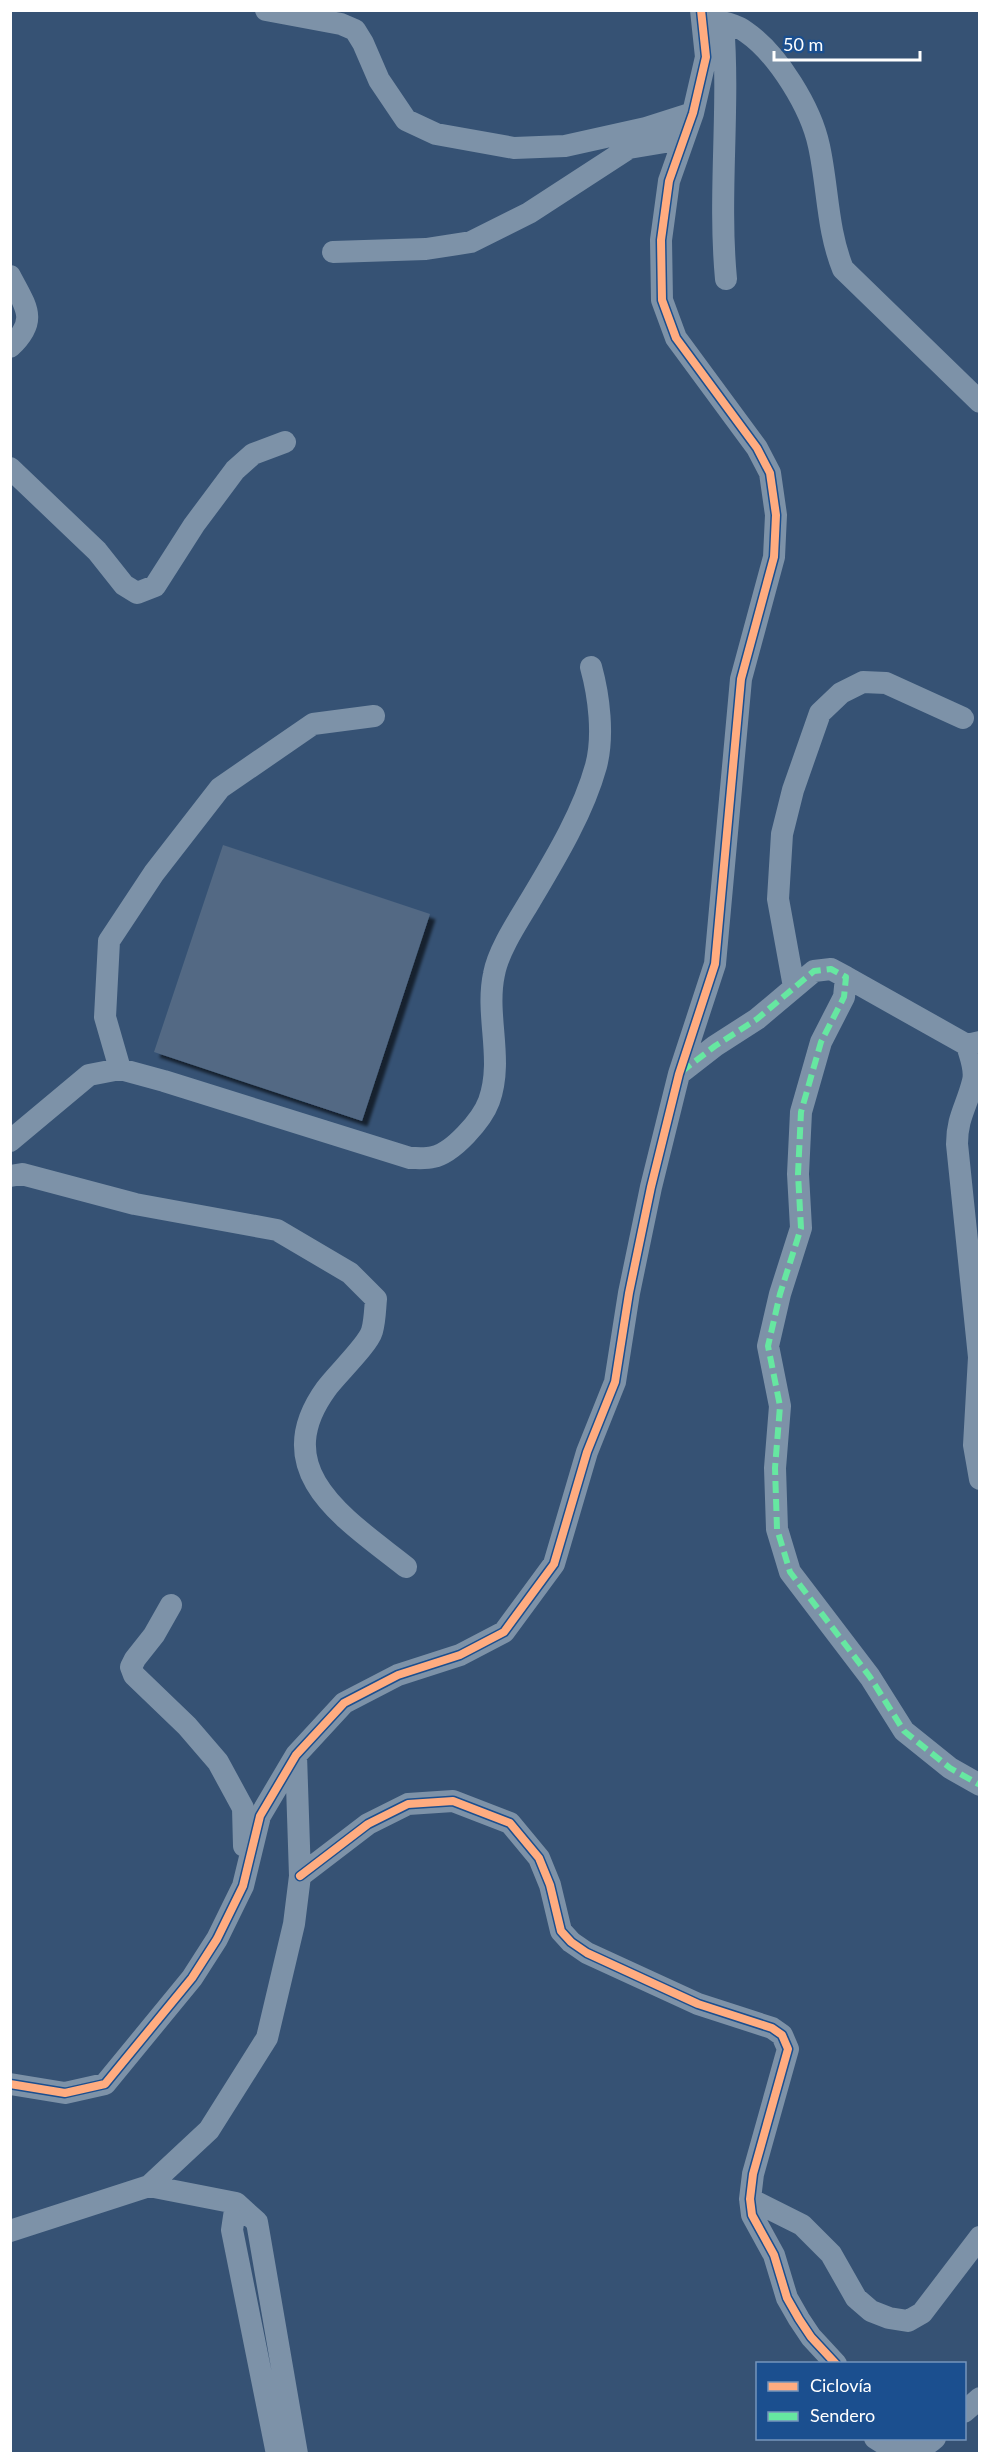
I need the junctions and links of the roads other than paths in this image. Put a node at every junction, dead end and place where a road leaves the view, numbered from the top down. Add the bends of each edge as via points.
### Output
1 (266, 10) edge
2 (709, 17) edge
3 (693, 113) junction
4 (683, 139) junction
5 (333, 252) dead end
6 (10, 276) edge
7 (726, 279) dead end
8 (10, 347) edge
9 (980, 402) edge
10 (285, 442) dead end
11 (10, 468) edge
12 (591, 667) dead end
13 (374, 716) dead end
14 (963, 718) dead end
15 (846, 977) junction
16 (794, 987) junction
17 (973, 1043) edge
18 (120, 1069) junction
19 (679, 1074) junction
20 (10, 1141) edge
21 (10, 1176) edge
22 (980, 1479) edge
23 (406, 1567) dead end
24 (171, 1605) dead end
25 (296, 1755) junction
26 (980, 1785) edge
27 (300, 1876) junction
28 (243, 1886) junction
29 (10, 2084) edge
30 (149, 2186) junction
31 (750, 2199) junction
32 (236, 2202) junction
33 (10, 2231) edge
34 (980, 2237) edge
35 (834, 2362) edge
36 (980, 2398) edge
37 (966, 2410) edge
38 (877, 2440) edge
39 (933, 2440) edge
40 (277, 2454) edge
41 (297, 2454) edge

1 - 3 street via 355,30 379,80 406,120 436,134 514,148 565,146
2 - 3 street via 706,57
2 - 7 street via 727,76 722,241
2 - 9 street via 744,31 772,55 799,95 819,144 834,247 843,268
3 - 4 street
4 - 5 street via 629,148 529,213 471,242 426,249
4 - 19 street via 669,181 661,240 662,300 676,338 757,448 770,473 776,514 774,556 741,679 714,964
6 - 8 street via 28,315 23,335
10 - 11 street via 253,454 235,470 155,586 137,593 118,579 97,551
12 - 18 street via 600,720 596,765 574,821 494,972 491,1010 496,1060 489,1102 463,1139 435,1157 410,1158
13 - 18 street via 313,724 220,788 154,873 109,941 105,1017
14 - 16 street via 886,683 863,682 841,693 820,713 782,834 778,899
15 - 16 street via 831,969 814,971
15 - 17 street
15 - 26 street via 844,997 821,1042 801,1112 801,1228 768,1346 780,1406 775,1468 777,1529 790,1572 870,1677 904,1731 950,1768
16 - 19 street via 757,1019
17 - 22 street via 973,1080 958,1120 957,1144 979,1357 974,1445
18 - 20 street via 89,1075
19 - 25 street via 632,1281 615,1382 587,1452 554,1564 504,1632 460,1655 398,1676 344,1703
21 - 23 street via 22,1174 135,1204 277,1230 350,1273 376,1299 372,1333 325,1390 304,1432 307,1466 337,1513
24 - 28 street via 131,1667 134,1675 207,1748 243,1808
25 - 27 street
25 - 28 street via 260,1816
27 - 30 street via 294,1924 267,2038 209,2130
27 - 31 street via 368,1824 408,1804 453,1801 510,1823 539,1858 561,1931 571,1942 586,1953 698,2004 772,2028 782,2035 788,2049 753,2174
28 - 29 street via 192,1978 105,2084 65,2092
30 - 32 street
30 - 33 street
31 - 34 street via 802,2226 831,2254 856,2298 889,2318 908,2321 922,2313
31 - 35 street via 752,2215 774,2255 787,2298 811,2337
32 - 40 street via 232,2230
32 - 41 street via 257,2222
36 - 37 street
38 - 39 street via 912,2452

